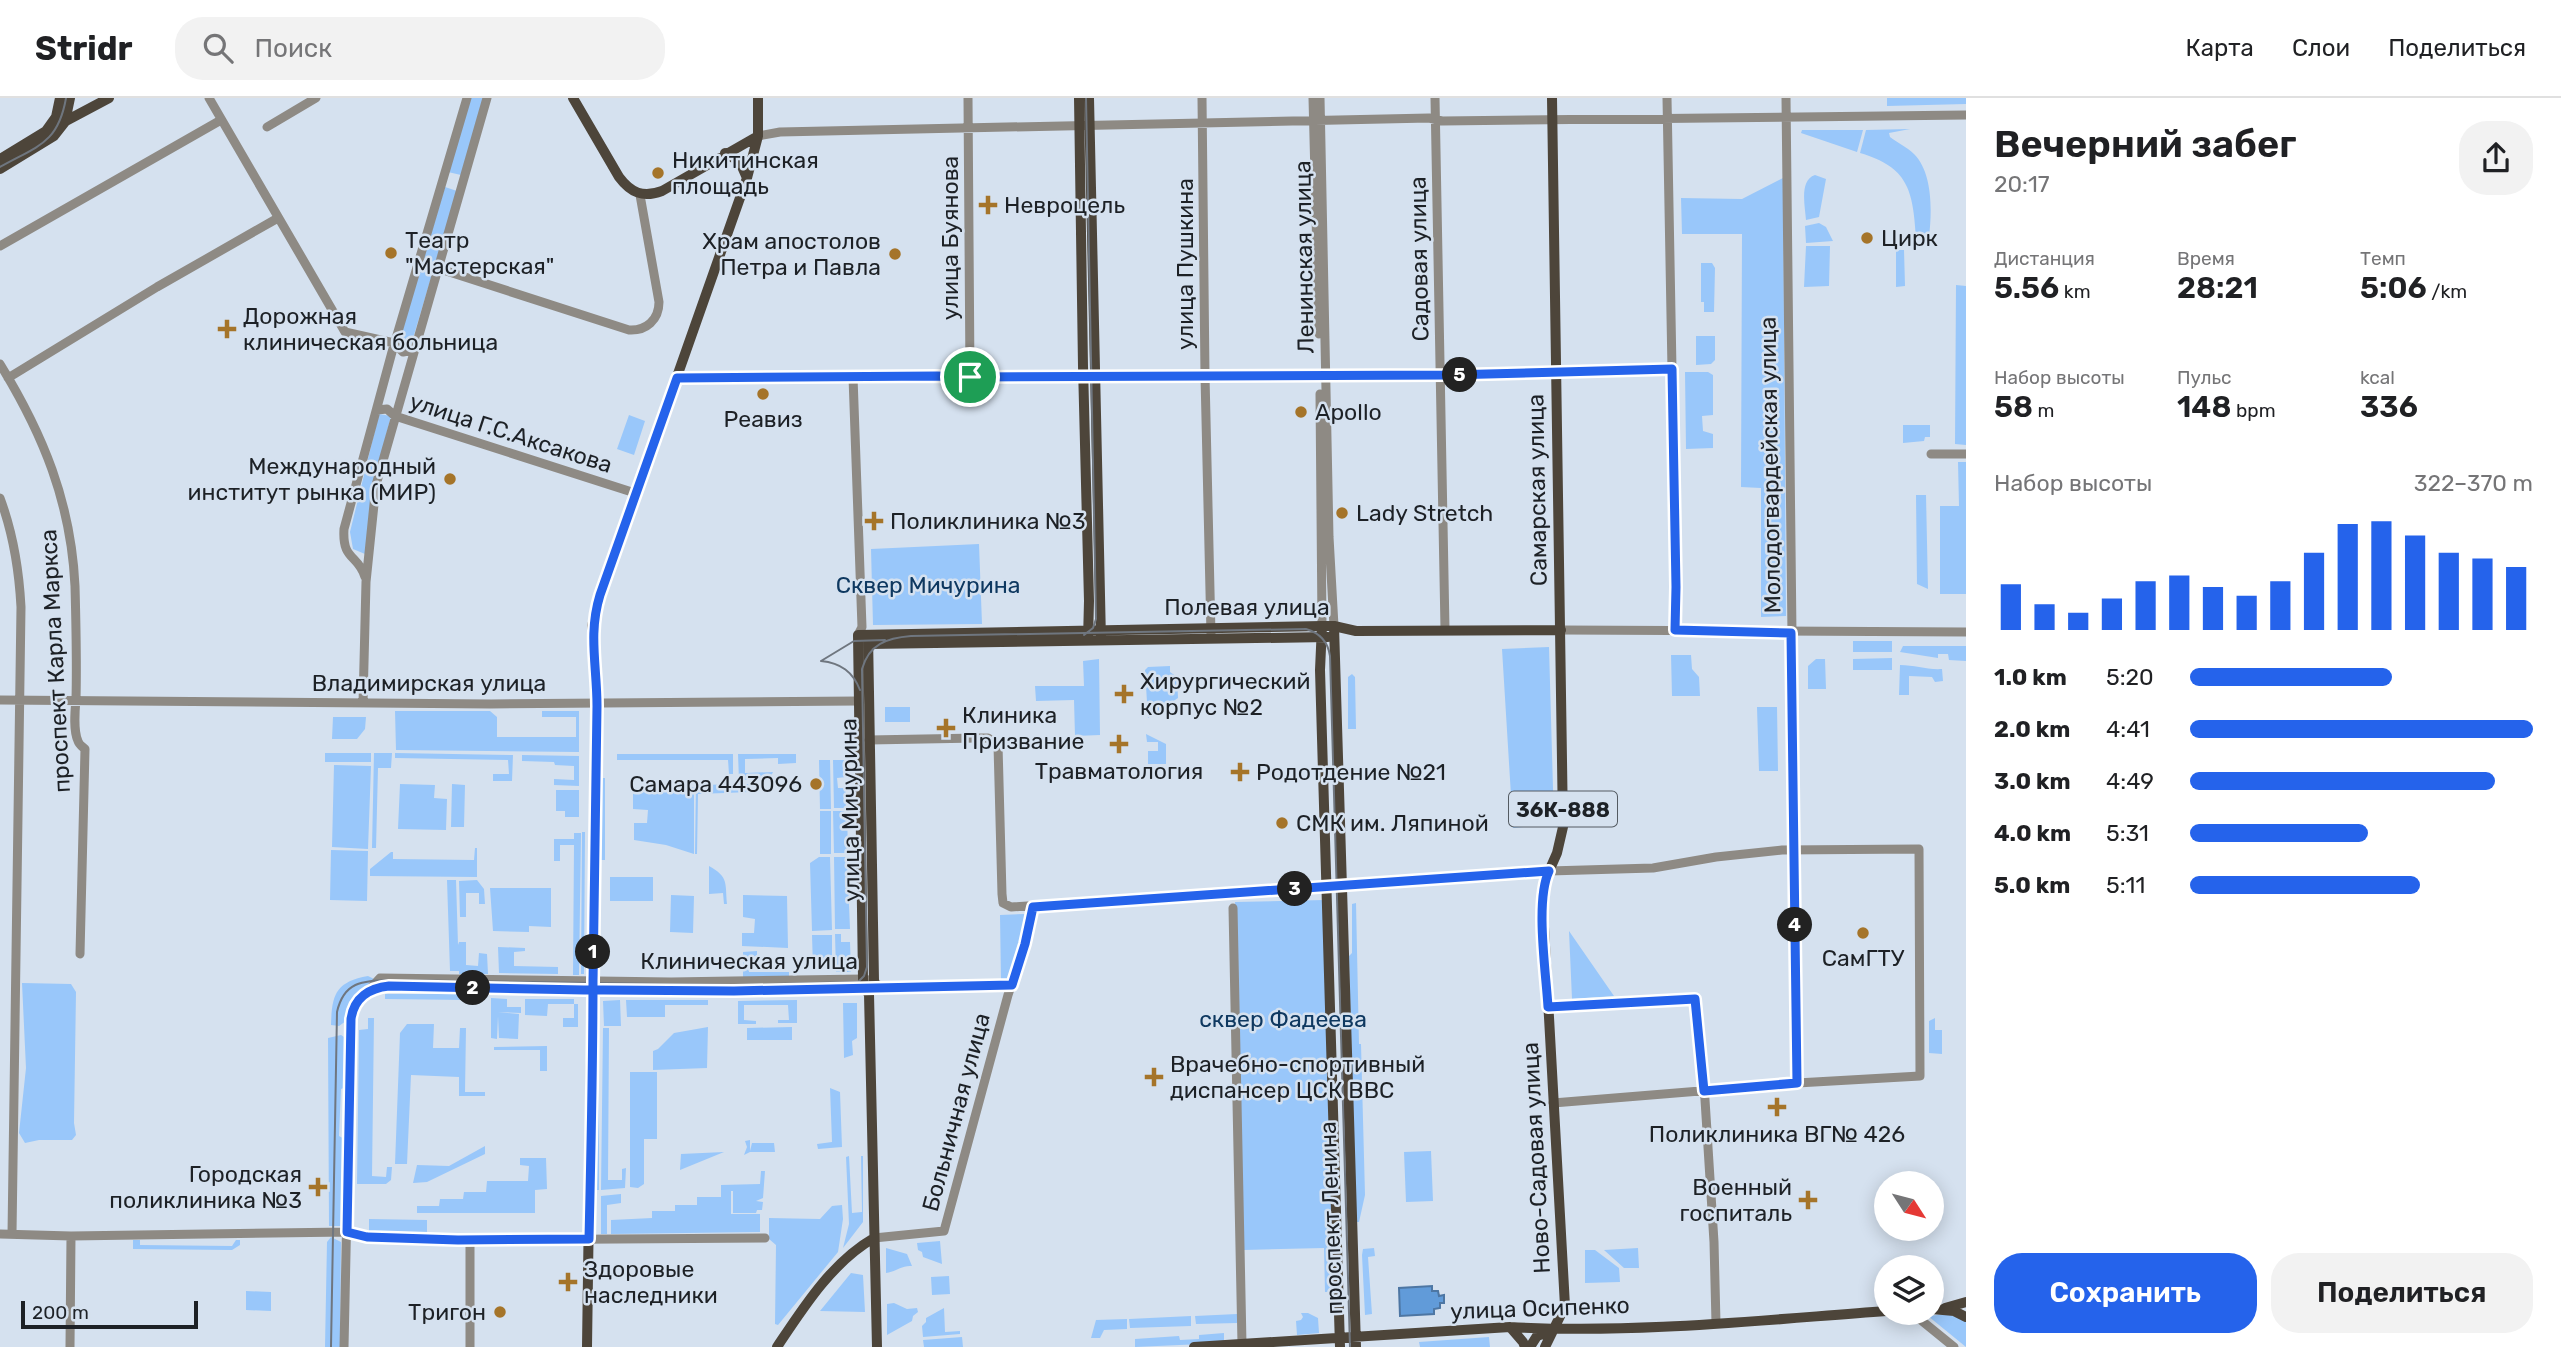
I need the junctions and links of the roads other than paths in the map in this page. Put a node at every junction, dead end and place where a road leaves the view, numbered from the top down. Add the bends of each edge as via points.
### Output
1 (60, 98) edge
2 (70, 98) edge
3 (109, 98) edge
4 (209, 98) edge
5 (316, 98) edge
6 (467, 98) edge
7 (487, 98) edge
8 (573, 98) edge
9 (758, 98) edge
10 (968, 98) edge
11 (1079, 98) edge
12 (1090, 98) edge
13 (1202, 98) edge
14 (1313, 98) edge
15 (1320, 98) edge
16 (1435, 98) edge
17 (1552, 98) edge
18 (1667, 98) edge
19 (1786, 98) edge
20 (94, 106) junction
21 (1966, 116) edge
22 (1786, 117) junction
23 (1436, 118) junction
24 (1667, 118) junction
25 (1552, 119) junction
26 (65, 120) junction
27 (221, 120) junction
28 (1316, 120) junction
29 (1203, 122) junction
30 (1085, 125) junction
31 (267, 127) dead end
32 (968, 127) junction
33 (50, 131) junction
34 (758, 136) junction
35 (725, 153) junction
36 (0, 159) edge
37 (0, 170) edge
38 (747, 178) junction
39 (639, 195) junction
40 (278, 218) junction
41 (0, 246) edge
42 (437, 268) junction
43 (394, 343) junction
44 (413, 350) junction
45 (0, 364) edge
46 (1672, 369) junction
47 (1556, 373) junction
48 (1440, 374) junction
49 (1323, 375) junction
50 (1083, 376) junction
51 (1096, 376) junction
52 (1205, 376) junction
53 (853, 377) junction
54 (970, 377) junction
55 (8, 378) junction
56 (677, 378) junction
57 (377, 410) junction
58 (395, 416) junction
59 (1931, 454) dead end
60 (1966, 454) edge
61 (635, 493) junction
62 (0, 498) edge
63 (366, 582) junction
64 (1445, 629) junction
65 (1561, 630) junction
66 (1675, 630) junction
67 (1328, 631) junction
68 (1966, 632) edge
69 (1791, 633) junction
70 (1212, 634) junction
71 (864, 635) junction
72 (1088, 635) junction
73 (1101, 635) junction
74 (0, 700) edge
75 (18, 700) junction
76 (76, 700) junction
77 (858, 701) junction
78 (363, 703) junction
79 (597, 703) junction
80 (869, 740) junction
81 (1794, 850) junction
82 (1549, 871) junction
83 (1342, 886) junction
84 (1326, 887) junction
85 (1033, 907) junction
86 (1233, 908) dead end
87 (80, 954) dead end
88 (593, 985) junction
89 (1012, 985) junction
90 (871, 986) junction
91 (1548, 1007) junction
92 (1797, 1083) junction
93 (1704, 1091) junction
94 (1553, 1103) junction
95 (347, 1232) junction
96 (0, 1234) edge
97 (12, 1234) junction
98 (71, 1236) junction
99 (765, 1238) dead end
100 (874, 1238) junction
101 (589, 1239) junction
102 (470, 1240) junction
103 (1966, 1302) edge
104 (1944, 1307) edge
105 (1944, 1310) edge
106 (1874, 1312) edge
107 (1966, 1317) edge
108 (1716, 1323) junction
109 (1927, 1325) edge
110 (1510, 1328) junction
111 (1552, 1330) junction
112 (1356, 1342) edge
113 (1339, 1343) edge
114 (1242, 1344) junction
115 (70, 1347) edge
116 (344, 1347) edge
117 (470, 1347) edge
118 (587, 1347) edge
119 (777, 1347) edge
120 (877, 1347) edge
121 (1194, 1347) edge
122 (1528, 1347) edge
123 (1545, 1347) edge
124 (1954, 1347) edge

1 - 33 main road
2 - 26 main road
3 - 20 main road
4 - 27 street
5 - 31 street
6 - 43 street
7 - 42 street
8 - 39 main road via 619,177
9 - 34 main road
10 - 32 street, улица Буянова
11 - 30 main road
12 - 30 main road
13 - 29 street, улица Пушкина
14 - 28 street, Ленинская улица
15 - 28 street, Ленинская улица
16 - 23 street, Садовая улица
17 - 25 main road, Самарская улица
18 - 24 street
19 - 22 street, Молодогвардейская улица
20 - 26 main road
20 - 33 main road
21 - 22 street
22 - 24 street
22 - 69 street, Молодогвардейская улица
23 - 25 street
23 - 28 street
23 - 48 street, Садовая улица
24 - 25 street
24 - 46 street
25 - 47 main road, Самарская улица
26 - 33 main road
27 - 40 street
27 - 41 street
28 - 29 street
28 - 49 street, Ленинская улица
29 - 30 street
29 - 52 street, улица Пушкина
30 - 32 street
30 - 50 main road
30 - 51 main road
32 - 34 street
32 - 54 street, улица Буянова
33 - 36 main road
33 - 37 main road
34 - 35 main road
34 - 38 main road
35 - 38 main road via 740,162
35 - 39 main road via 662,191
38 - 56 main road
39 - 42 street via 659,302 656,316 640,330
40 - 43 street via 345,332
40 - 55 street
42 - 44 street
43 - 44 street via 403,352
43 - 57 street
44 - 58 street
45 - 55 street, проспект Карла Маркса
46 - 47 street
46 - 66 street
47 - 48 street
47 - 65 main road, Самарская улица
48 - 49 street
48 - 64 street, Садовая улица
49 - 52 street
49 - 67 street, Ленинская улица
50 - 51 street
50 - 54 street
50 - 72 main road
51 - 52 street
51 - 73 main road
52 - 70 street, улица Пушкина
53 - 54 street
53 - 56 street
53 - 71 street, улица Мичурина
55 - 76 street, проспект Карла Маркса via 39,433 65,513 73,560
56 - 61 main road
57 - 58 street, улица Г.С.Аксакова via 387,409
57 - 63 street via 344,529 343,545 362,567
58 - 61 street, улица Г.С.Аксакова
58 - 63 street via 376,485
59 - 60 street
61 - 79 main road via 594,613
62 - 75 street, проспект Карла Маркса via 10,527 20,589
63 - 78 street
64 - 65 main road, Полевая улица
64 - 67 main road, Полевая улица
65 - 66 street
65 - 82 main road, Ново-Садовая улица / 36К-888 via 1563,827
66 - 69 street
67 - 70 main road, Полевая улица
67 - 83 main road, проспект Ленина
67 - 84 main road, проспект Ленина
68 - 69 street
69 - 81 street, Молодогвардейская улица
70 - 73 main road, Полевая улица
71 - 72 main road, Полевая улица
71 - 77 main road, улица Мичурина
71 - 80 main road, улица Мичурина
72 - 73 main road, Полевая улица
74 - 75 street, Владимирская улица
75 - 76 street, Владимирская улица
75 - 97 street, проспект Карла Маркса
76 - 78 street, Владимирская улица
76 - 87 street, проспект Карла Маркса via 78,741 85,749
77 - 79 street, Владимирская улица
77 - 90 main road, улица Мичурина
78 - 79 street, Владимирская улица
79 - 88 main road
80 - 85 street via 978,738 995,742 999,748 1003,902 1011,907
80 - 90 main road, улица Мичурина
81 - 82 street via 1668,867
81 - 92 street, Молодогвардейская улица
81 - 92 street via 1919,849 1920,1076
82 - 83 street
82 - 91 main road, Ново-Садовая улица / 36К-888 via 1543,909
83 - 84 street
83 - 112 main road, проспект Ленина
84 - 85 street
84 - 113 main road, проспект Ленина
85 - 89 street, Больничная улица
86 - 114 street
88 - 90 street, Клиническая улица via 734,991
88 - 95 street, Клиническая улица via 380,978 359,1001 351,1019
88 - 101 main road
89 - 90 street, Клиническая улица
89 - 100 street, Больничная улица via 944,1231
90 - 100 main road, улица Мичурина
91 - 93 street via 1695,999
91 - 94 main road, Ново-Садовая улица / 36К-888
92 - 93 street
93 - 94 street
93 - 108 street
94 - 111 main road, Ново-Садовая улица / 36К-888 via 1564,1306
95 - 98 street
95 - 102 street via 367,1237
95 - 116 street
96 - 97 street
97 - 98 street
98 - 115 street
99 - 101 street
100 - 119 main road via 844,1260
100 - 120 main road, улица Мичурина
101 - 102 street
101 - 118 main road
102 - 117 street
103 - 104 main road
105 - 107 main road
106 - 108 main road, улица Осипенко
108 - 111 main road, улица Осипенко
109 - 124 street
110 - 111 main road, улица Осипенко
110 - 112 main road, улица Осипенко
110 - 122 main road
111 - 122 main road via 1537,1336
111 - 123 main road, Ново-Садовая улица / 36К-888
112 - 113 main road, улица Осипенко
113 - 114 main road, улица Осипенко
114 - 121 main road, улица Осипенко

